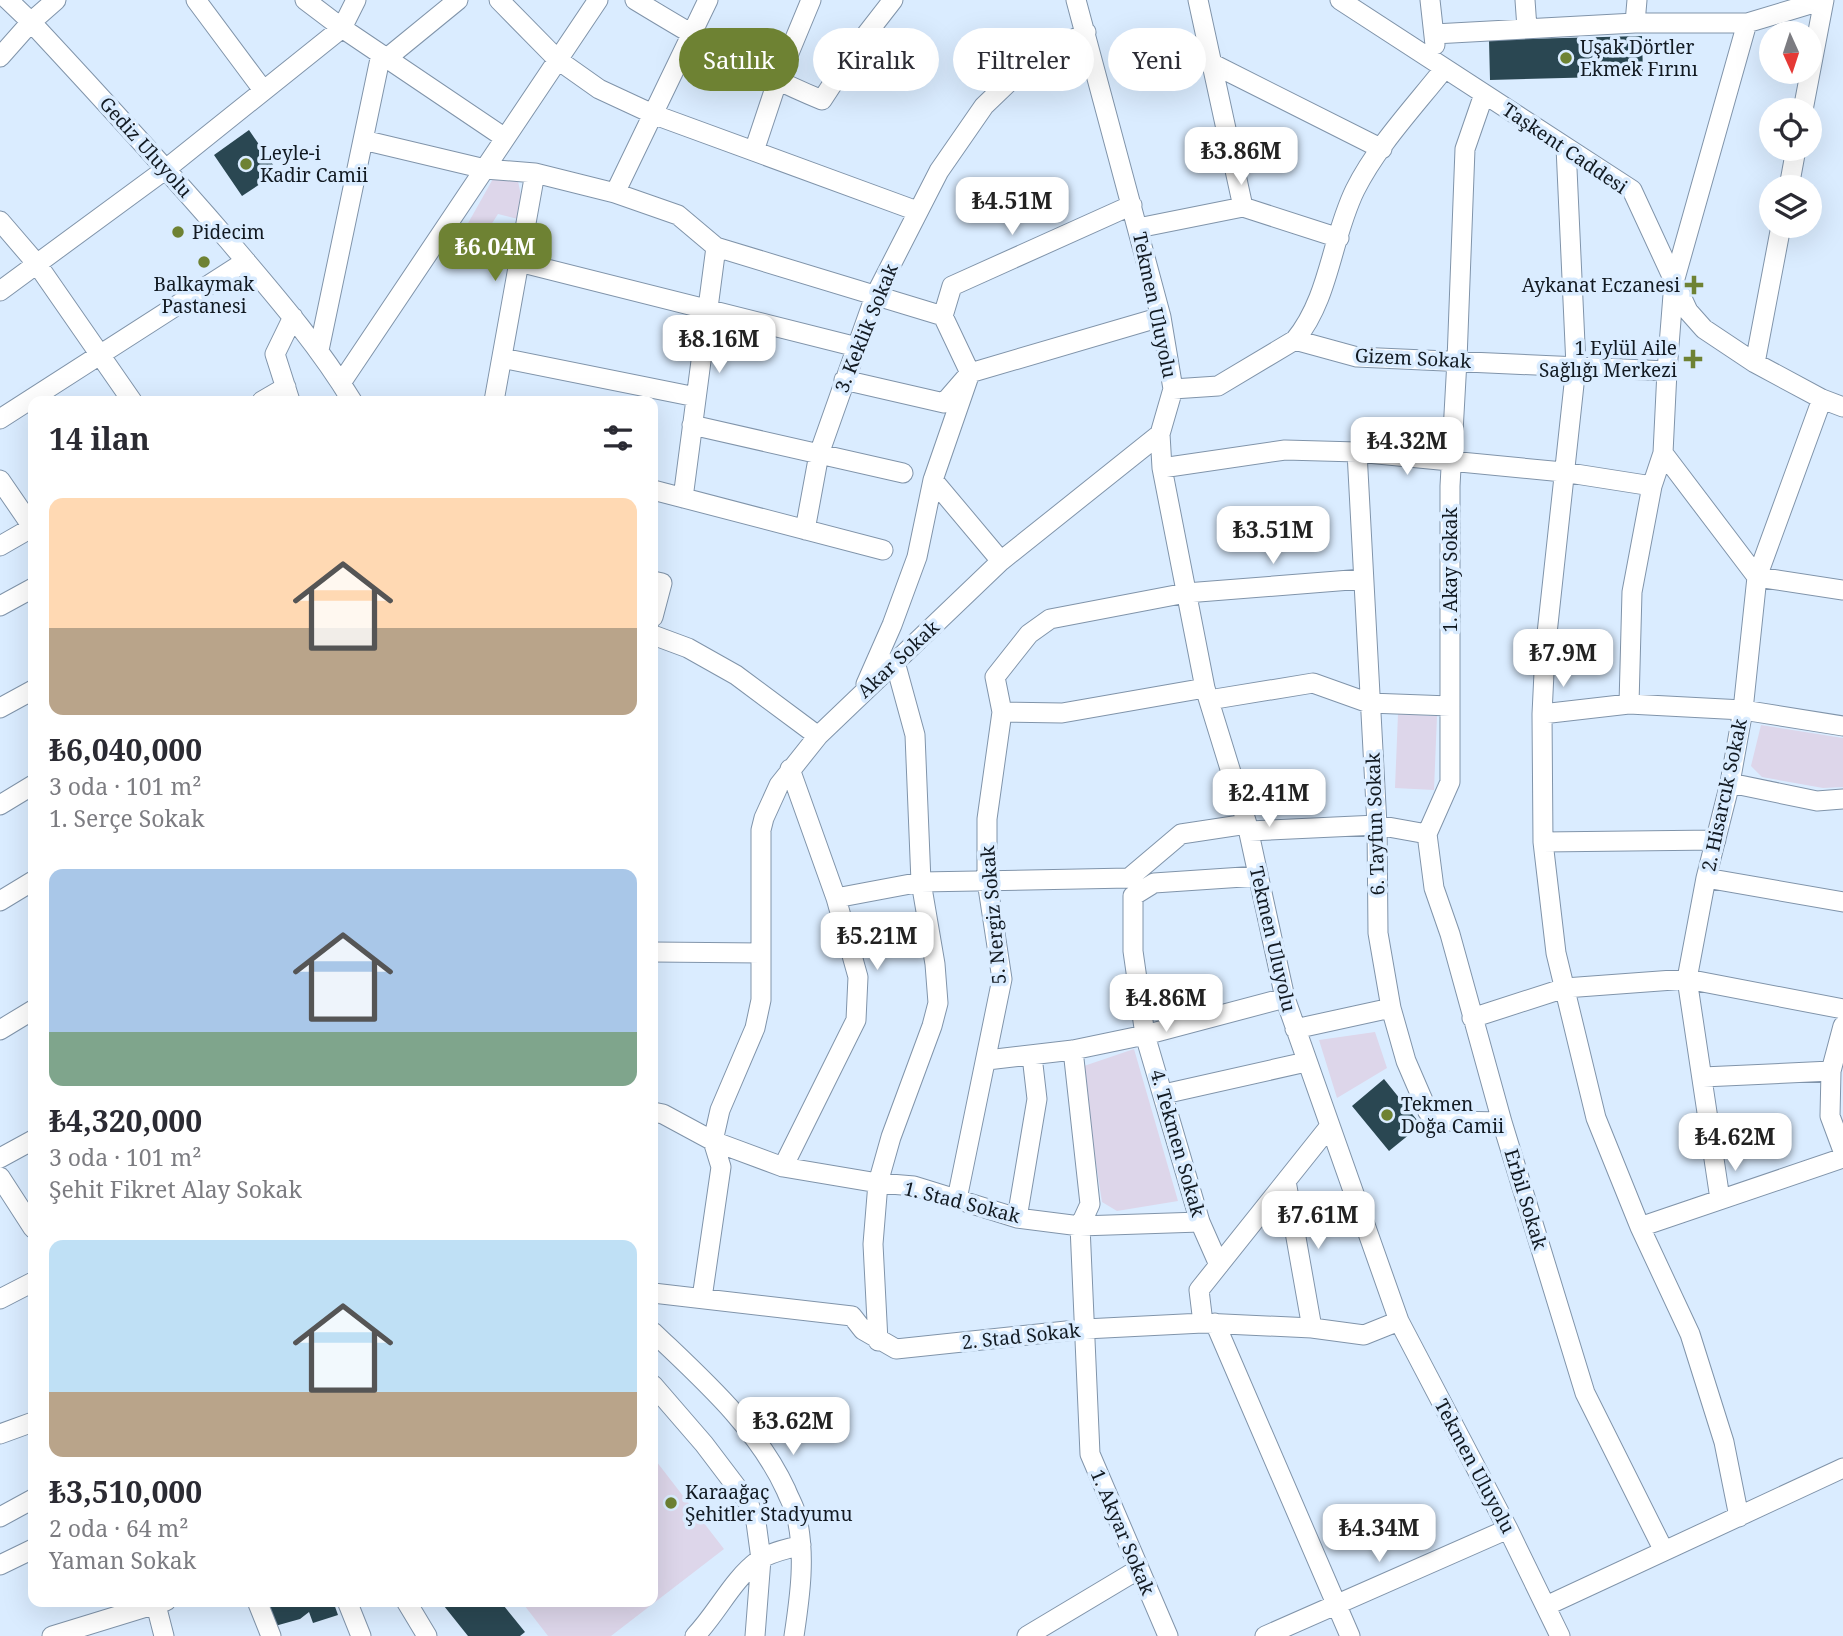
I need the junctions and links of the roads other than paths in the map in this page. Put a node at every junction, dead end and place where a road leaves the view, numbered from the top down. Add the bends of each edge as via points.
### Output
1 (8, 0) edge
2 (56, 0) edge
3 (196, 0) edge
4 (305, 0) edge
5 (356, 0) edge
6 (458, 0) edge
7 (499, 0) edge
8 (598, 0) edge
9 (635, 0) edge
10 (708, 0) edge
11 (811, 0) edge
12 (893, 0) edge
13 (1076, 0) edge
14 (1198, 0) edge
15 (1340, 0) edge
16 (1430, 0) edge
17 (1525, 0) edge
18 (1637, 0) edge
19 (1824, 0) edge
20 (31, 22) junction
21 (1635, 23) junction
22 (1747, 23) junction
23 (342, 28) junction
24 (681, 28) edge
25 (694, 28) edge
26 (1085, 28) edge
27 (1527, 28) junction
28 (799, 29) edge
29 (1434, 34) junction
30 (384, 56) junction
31 (0, 57) edge
32 (558, 60) junction
33 (679, 60) edge
34 (1094, 62) edge
35 (1211, 63) junction
36 (1440, 66) junction
37 (263, 90) junction
38 (774, 91) edge
39 (799, 91) edge
40 (1000, 91) edge
41 (1484, 94) junction
42 (1805, 98) edge
43 (654, 115) junction
44 (505, 138) junction
45 (363, 140) junction
46 (1566, 147) junction
47 (1382, 149) junction
48 (754, 151) junction
49 (166, 169) junction
50 (485, 169) junction
51 (535, 173) junction
52 (615, 193) junction
53 (1132, 205) junction
54 (1243, 206) junction
55 (917, 211) junction
56 (0, 221) edge
57 (1138, 228) junction
58 (1339, 238) junction
59 (1779, 238) edge
60 (716, 247) junction
61 (246, 261) junction
62 (519, 262) junction
63 (37, 264) junction
64 (1674, 282) junction
65 (0, 291) edge
66 (875, 296) junction
67 (708, 310) junction
68 (943, 316) junction
69 (293, 317) junction
70 (1161, 317) junction
71 (1296, 340) junction
72 (856, 347) junction
73 (319, 350) junction
74 (100, 354) junction
75 (502, 358) junction
76 (1457, 360) junction
77 (1755, 363) junction
78 (1576, 366) junction
79 (1667, 371) junction
80 (970, 373) junction
81 (844, 380) junction
82 (341, 383) junction
83 (1173, 389) junction
84 (288, 394) edge
85 (34, 396) edge
86 (129, 396) edge
87 (349, 396) edge
88 (495, 396) edge
89 (696, 397) junction
90 (1822, 399) junction
91 (28, 400) edge
92 (1843, 407) edge
93 (0, 418) edge
94 (692, 425) junction
95 (1160, 434) junction
96 (1357, 452) junction
97 (1663, 453) junction
98 (819, 454) junction
99 (1452, 461) junction
100 (1162, 468) junction
101 (1563, 472) junction
102 (903, 473) dead end
103 (0, 480) edge
104 (933, 480) junction
105 (1652, 486) junction
106 (658, 491) edge
107 (683, 498) junction
108 (28, 521) edge
109 (805, 530) junction
110 (28, 531) edge
111 (0, 546) edge
112 (883, 550) dead end
113 (1001, 561) junction
114 (1756, 577) junction
115 (1363, 579) junction
116 (658, 582) edge
117 (1843, 590) edge
118 (28, 591) edge
119 (1186, 593) junction
120 (658, 598) edge
121 (0, 606) edge
122 (658, 637) edge
123 (895, 662) junction
124 (863, 692) junction
125 (28, 693) edge
126 (1207, 694) junction
127 (1369, 703) junction
128 (1629, 704) junction
129 (1450, 706) junction
130 (0, 708) edge
131 (1742, 710) junction
132 (1003, 712) junction
133 (1542, 714) junction
134 (1843, 726) edge
135 (818, 736) junction
136 (790, 769) junction
137 (1730, 783) junction
138 (28, 788) edge
139 (1843, 799) edge
140 (0, 805) edge
141 (1377, 825) junction
142 (1248, 828) junction
143 (1427, 834) junction
144 (1716, 840) junction
145 (1542, 842) junction
146 (1258, 876) junction
147 (1706, 878) junction
148 (987, 881) junction
149 (921, 883) junction
150 (28, 884) edge
151 (836, 898) junction
152 (0, 901) edge
153 (1843, 902) edge
154 (658, 952) edge
155 (761, 953) junction
156 (1687, 979) junction
157 (1564, 988) junction
158 (1285, 998) junction
159 (1391, 1008) junction
160 (1843, 1009) edge
161 (28, 1013) edge
162 (1472, 1018) junction
163 (1843, 1026) edge
164 (1295, 1029) junction
165 (0, 1030) edge
166 (1145, 1035) junction
167 (1073, 1050) junction
168 (1032, 1056) junction
169 (987, 1060) junction
170 (1306, 1062) junction
171 (1831, 1071) junction
172 (1703, 1077) junction
173 (1164, 1094) junction
174 (658, 1113) edge
175 (1503, 1122) junction
176 (1329, 1127) junction
177 (713, 1141) junction
178 (28, 1143) edge
179 (1843, 1151) edge
180 (0, 1158) edge
181 (1843, 1158) edge
182 (783, 1167) junction
183 (0, 1177) edge
184 (1286, 1181) junction
185 (878, 1183) junction
186 (957, 1199) junction
187 (1720, 1199) junction
188 (1017, 1218) junction
189 (28, 1220) edge
190 (1200, 1222) junction
191 (1080, 1226) junction
192 (1640, 1227) junction
193 (1219, 1265) junction
194 (28, 1285) edge
195 (658, 1294) edge
196 (702, 1298) junction
197 (0, 1299) edge
198 (1399, 1321) junction
199 (1209, 1323) junction
200 (1311, 1328) junction
201 (1085, 1329) junction
202 (658, 1337) edge
203 (878, 1340) junction
204 (658, 1391) edge
205 (28, 1424) edge
206 (0, 1434) edge
207 (1843, 1468) edge
208 (28, 1502) edge
209 (0, 1517) edge
210 (1739, 1517) junction
211 (1508, 1529) junction
212 (801, 1545) junction
213 (28, 1551) edge
214 (1664, 1551) junction
215 (761, 1559) junction
216 (0, 1565) edge
217 (1139, 1569) junction
218 (1336, 1605) junction
219 (1546, 1606) junction
220 (144, 1607) edge
221 (160, 1607) edge
222 (259, 1607) edge
223 (349, 1607) edge
224 (410, 1607) edge
225 (61, 1635) edge
226 (164, 1636) edge
227 (271, 1636) edge
228 (361, 1636) edge
229 (427, 1636) edge
230 (695, 1636) edge
231 (755, 1636) edge
232 (794, 1636) edge
233 (1027, 1636) edge
234 (1168, 1636) edge
235 (1265, 1636) edge
236 (1350, 1636) edge
237 (1560, 1636) edge

1 - 20 street, Gediz Uluyolu
2 - 20 street
3 - 37 street
4 - 23 street
5 - 23 street
6 - 30 street
7 - 32 street
8 - 32 street
9 - 24 street
10 - 25 street
11 - 28 street
12 - 39 street via 821,100
13 - 26 street, Tekmen Uluyolu
14 - 35 street
15 - 36 street, Taşkent Caddesi
16 - 29 street
17 - 27 street
18 - 21 street
19 - 22 street
19 - 42 street
20 - 31 street
20 - 49 street, Gediz Uluyolu
21 - 22 street
21 - 27 street
22 - 64 street
23 - 30 street
23 - 37 street
27 - 29 street
29 - 36 street
30 - 44 street
30 - 45 street
32 - 43 street via 599,89
32 - 44 street
33 - 43 street
34 - 53 street, Tekmen Uluyolu
35 - 47 street
35 - 54 street
36 - 41 street, Taşkent Caddesi
36 - 47 street
37 - 49 street
38 - 48 street
40 - 55 street, 3. Keklik Sokak via 939,171
41 - 46 street, Taşkent Caddesi
41 - 76 street, 1. Akay Sokak via 1465,149
43 - 48 street
43 - 52 street
44 - 50 street
45 - 50 street
45 - 73 street
46 - 64 street, Taşkent Caddesi via 1632,190
46 - 78 street
47 - 58 street via 1355,191
48 - 55 street
49 - 61 street, Gediz Uluyolu
49 - 63 street
50 - 51 street
50 - 82 street
51 - 52 street
51 - 62 street
52 - 60 street via 678,215
53 - 57 street, Tekmen Uluyolu
53 - 68 street via 952,286
54 - 57 street
54 - 58 street
55 - 66 street, 3. Keklik Sokak
56 - 63 street
57 - 70 street, Tekmen Uluyolu
58 - 71 street via 1320,297
59 - 77 street
60 - 66 street
60 - 67 street
61 - 69 street, Gediz Uluyolu
61 - 74 street
62 - 67 street
62 - 75 street
63 - 65 street
63 - 74 street
64 - 77 street, Taşkent Caddesi via 1688,311 1704,329
64 - 79 street
66 - 68 street
66 - 72 street, 3. Keklik Sokak
67 - 72 street
67 - 89 street
68 - 80 street
69 - 73 street, Gediz Uluyolu
69 - 84 street via 275,354
70 - 80 street
70 - 83 street, Tekmen Uluyolu
71 - 76 street, Gizem Sokak via 1357,357
71 - 83 street via 1217,386
72 - 81 street, 3. Keklik Sokak
73 - 82 street, Gediz Uluyolu
74 - 85 street
74 - 86 street
75 - 88 street
75 - 89 street
76 - 78 street, Gizem Sokak
76 - 99 street, 1. Akay Sokak
77 - 90 street, Taşkent Caddesi
78 - 79 street, Gizem Sokak
78 - 101 street
79 - 97 street
80 - 81 street via 944,403
80 - 104 street
81 - 98 street, 3. Keklik Sokak
82 - 87 street, Gediz Uluyolu
83 - 95 street, Tekmen Uluyolu
89 - 94 street
90 - 92 street, Taşkent Caddesi
90 - 114 street, 2. Hisarcık Sokak
91 - 93 street
94 - 98 street
94 - 107 street
95 - 100 street, Tekmen Uluyolu
95 - 113 street, Akar Sokak
96 - 99 street
96 - 100 street via 1284,450
96 - 115 street, 6. Tayfun Sokak
97 - 105 street
97 - 114 street
98 - 102 street
98 - 109 street, 3. Keklik Sokak
99 - 101 street
99 - 129 street, 1. Akay Sokak
100 - 119 street, Tekmen Uluyolu
101 - 105 street
101 - 133 street
103 - 108 street
104 - 113 street
104 - 124 street via 917,557
105 - 128 street via 1632,592
106 - 107 street
107 - 109 street
109 - 112 street
110 - 111 street
113 - 123 street, Akar Sokak
114 - 117 street
114 - 131 street, 2. Hisarcık Sokak
115 - 119 street
115 - 127 street, 6. Tayfun Sokak
116 - 120 street via 662,583
118 - 121 street
119 - 126 street, Tekmen Uluyolu
119 - 132 street via 1050,619 1029,634 995,677
122 - 135 street via 736,675
123 - 124 street, Akar Sokak
123 - 149 street via 915,735
124 - 135 street, Akar Sokak
125 - 130 street
126 - 127 street via 1313,683
126 - 132 street via 1062,713
126 - 142 street, Tekmen Uluyolu
127 - 129 street
127 - 141 street, 6. Tayfun Sokak
128 - 131 street
128 - 133 street
129 - 143 street, 1. Akay Sokak via 1450,782
131 - 134 street
131 - 137 street, 2. Hisarcık Sokak
132 - 148 street, 5. Nergiz Sokak via 987,819
133 - 145 street
135 - 136 street, Akar Sokak
136 - 151 street
136 - 155 street, Akar Sokak via 761,830
137 - 139 street via 1817,801
137 - 144 street, 2. Hisarcık Sokak
138 - 140 street
141 - 142 street
141 - 143 street
141 - 159 street, 6. Tayfun Sokak via 1378,933
142 - 146 street, Tekmen Uluyolu
142 - 148 street via 1181,834 1129,878
143 - 162 street, Erbil Sokak via 1434,888
144 - 145 street
144 - 147 street, 2. Hisarcık Sokak
145 - 157 street
146 - 158 street, Tekmen Uluyolu
146 - 166 street, 4. Tekmen Sokak via 1154,883 1133,896 1132,951
147 - 153 street
147 - 156 street, 2. Hisarcık Sokak
148 - 149 street
148 - 169 street, 5. Nergiz Sokak via 1002,979
149 - 151 street
149 - 185 street via 938,1003
150 - 152 street
151 - 182 street via 858,977 856,1020
154 - 155 street
155 - 177 street, Akar Sokak via 761,1000 755,1028 720,1110
156 - 157 street
156 - 160 street
156 - 172 street, 2. Hisarcık Sokak
157 - 162 street
157 - 192 street via 1597,1118
158 - 164 street, Tekmen Uluyolu
158 - 166 street
159 - 164 street
159 - 175 street, 6. Tayfun Sokak via 1406,1061 1428,1112 1448,1121
161 - 165 street
162 - 175 street, Erbil Sokak
163 - 171 street
164 - 170 street, Tekmen Uluyolu
166 - 167 street
166 - 173 street, 4. Tekmen Sokak
167 - 168 street
167 - 191 street, 1. Akyar Sokak via 1090,1204
168 - 169 street
168 - 188 street via 1037,1099
169 - 186 street, 5. Nergiz Sokak
170 - 173 street
170 - 176 street, Tekmen Uluyolu
171 - 172 street
171 - 179 street via 1830,1116
172 - 187 street, 2. Hisarcık Sokak
173 - 190 street, 4. Tekmen Sokak
174 - 177 street, 1. Stad Sokak
175 - 214 street, Erbil Sokak via 1585,1393
176 - 184 street
176 - 198 street, Tekmen Uluyolu
177 - 182 street, 1. Stad Sokak
177 - 196 street via 721,1167
178 - 180 street
181 - 187 street
182 - 185 street, 1. Stad Sokak
183 - 189 street
184 - 193 street
184 - 200 street
185 - 186 street, 1. Stad Sokak via 914,1186
185 - 203 street via 873,1244
186 - 188 street, 1. Stad Sokak
187 - 192 street
188 - 191 street, 1. Stad Sokak
190 - 191 street, 1. Stad Sokak
190 - 193 street, 4. Tekmen Sokak
191 - 201 street, 1. Akyar Sokak
192 - 210 street via 1690,1334 1724,1442
193 - 199 street via 1199,1290
194 - 197 street
195 - 196 street, 2. Stad Sokak
196 - 203 street, 2. Stad Sokak via 852,1316
198 - 200 street, 2. Stad Sokak via 1364,1335
198 - 211 street, Tekmen Uluyolu
199 - 200 street, 2. Stad Sokak
199 - 201 street, 2. Stad Sokak
199 - 218 street
201 - 203 street, 2. Stad Sokak via 896,1349
201 - 217 street, 1. Akyar Sokak via 1090,1454
202 - 212 street via 738,1417 773,1462 796,1512
204 - 215 street via 748,1502
205 - 206 street
207 - 210 street
208 - 209 street
210 - 214 street
211 - 218 street
211 - 219 street, Tekmen Uluyolu
212 - 215 street
212 - 232 street
213 - 216 street
214 - 219 street
215 - 230 street
215 - 231 street
217 - 233 street
217 - 234 street, 1. Akyar Sokak
218 - 235 street
218 - 236 street
219 - 237 street, Tekmen Uluyolu
220 - 225 street
221 - 226 street
222 - 227 street
223 - 228 street
224 - 229 street

